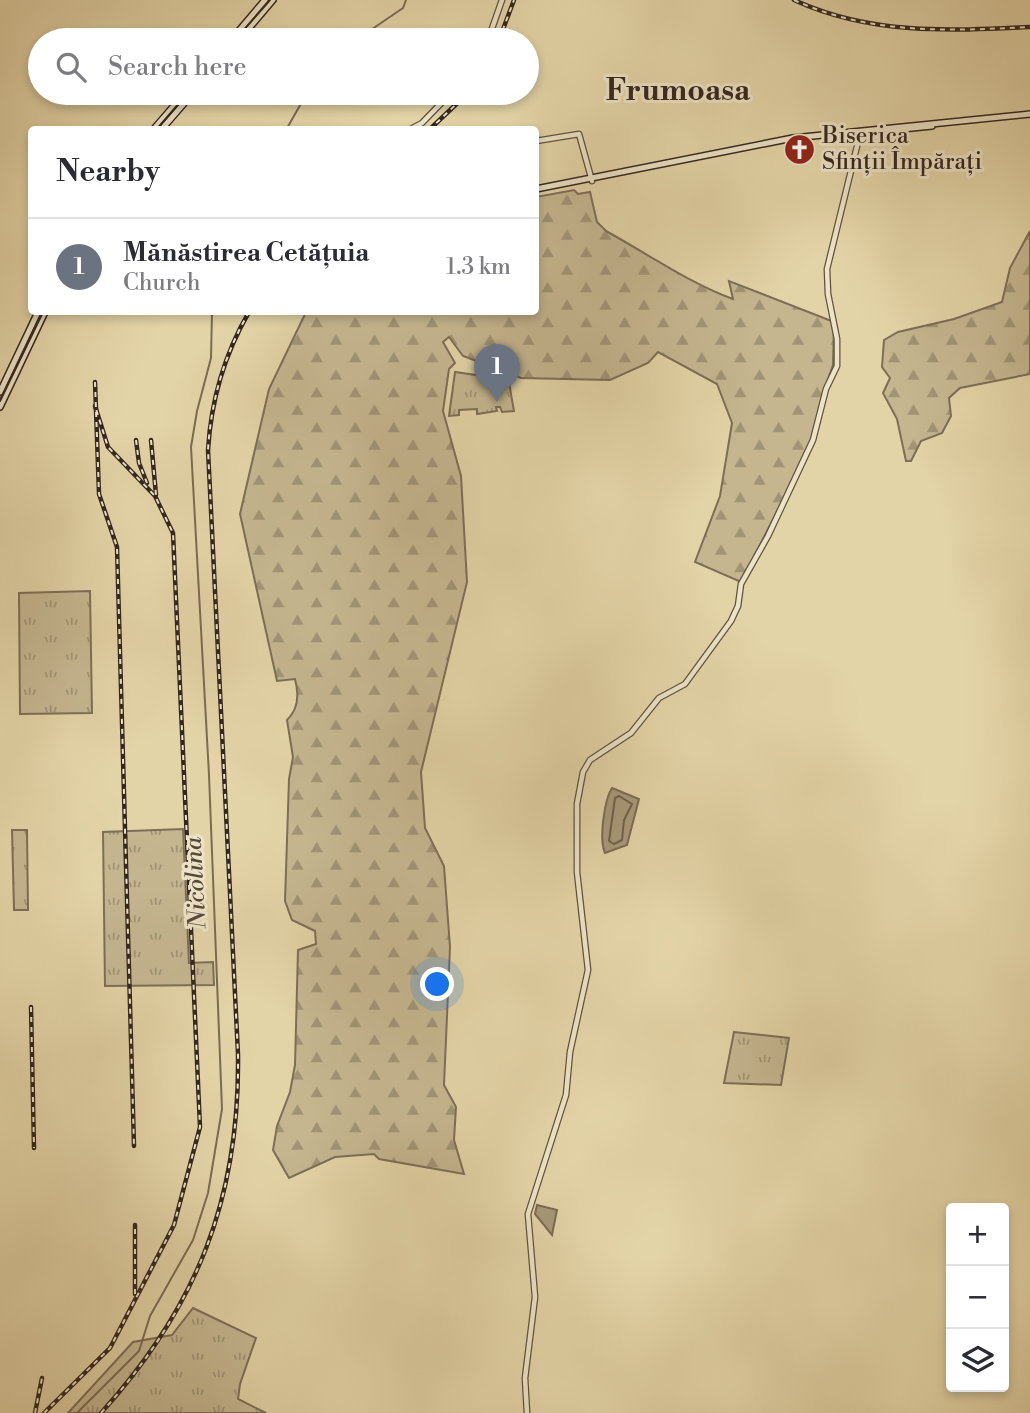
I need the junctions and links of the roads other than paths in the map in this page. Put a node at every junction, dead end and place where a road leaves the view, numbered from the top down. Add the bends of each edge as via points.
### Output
1 (265, 0) edge
2 (273, 0) edge
3 (502, 0) edge
4 (241, 28) edge
5 (249, 28) edge
6 (492, 28) edge
7 (174, 105) edge
8 (183, 105) edge
9 (439, 105) edge
10 (1030, 115) edge
11 (422, 123) junction
12 (156, 126) edge
13 (164, 126) edge
14 (416, 126) edge
15 (421, 126) edge
16 (860, 134) junction
17 (539, 141) edge
18 (591, 180) junction
19 (539, 190) edge
20 (37, 315) edge
21 (45, 315) edge
22 (0, 392) edge
23 (0, 407) edge
24 (527, 1413) edge

1 - 4 main road
2 - 5 main road
3 - 6 street
7 - 12 main road
8 - 13 main road
9 - 11 street
10 - 16 main road
10 - 18 main road via 803,136
11 - 14 street
11 - 15 street
16 - 18 main road via 793,141
16 - 24 street via 826,279 837,339 836,369 826,388 813,440 741,584 732,621 685,684 656,701 631,733 590,760 583,772 577,804 577,872 588,970 570,1052 566,1095 528,1214 535,1297 525,1378
17 - 18 street via 579,134
18 - 19 main road
20 - 22 main road
21 - 23 main road

